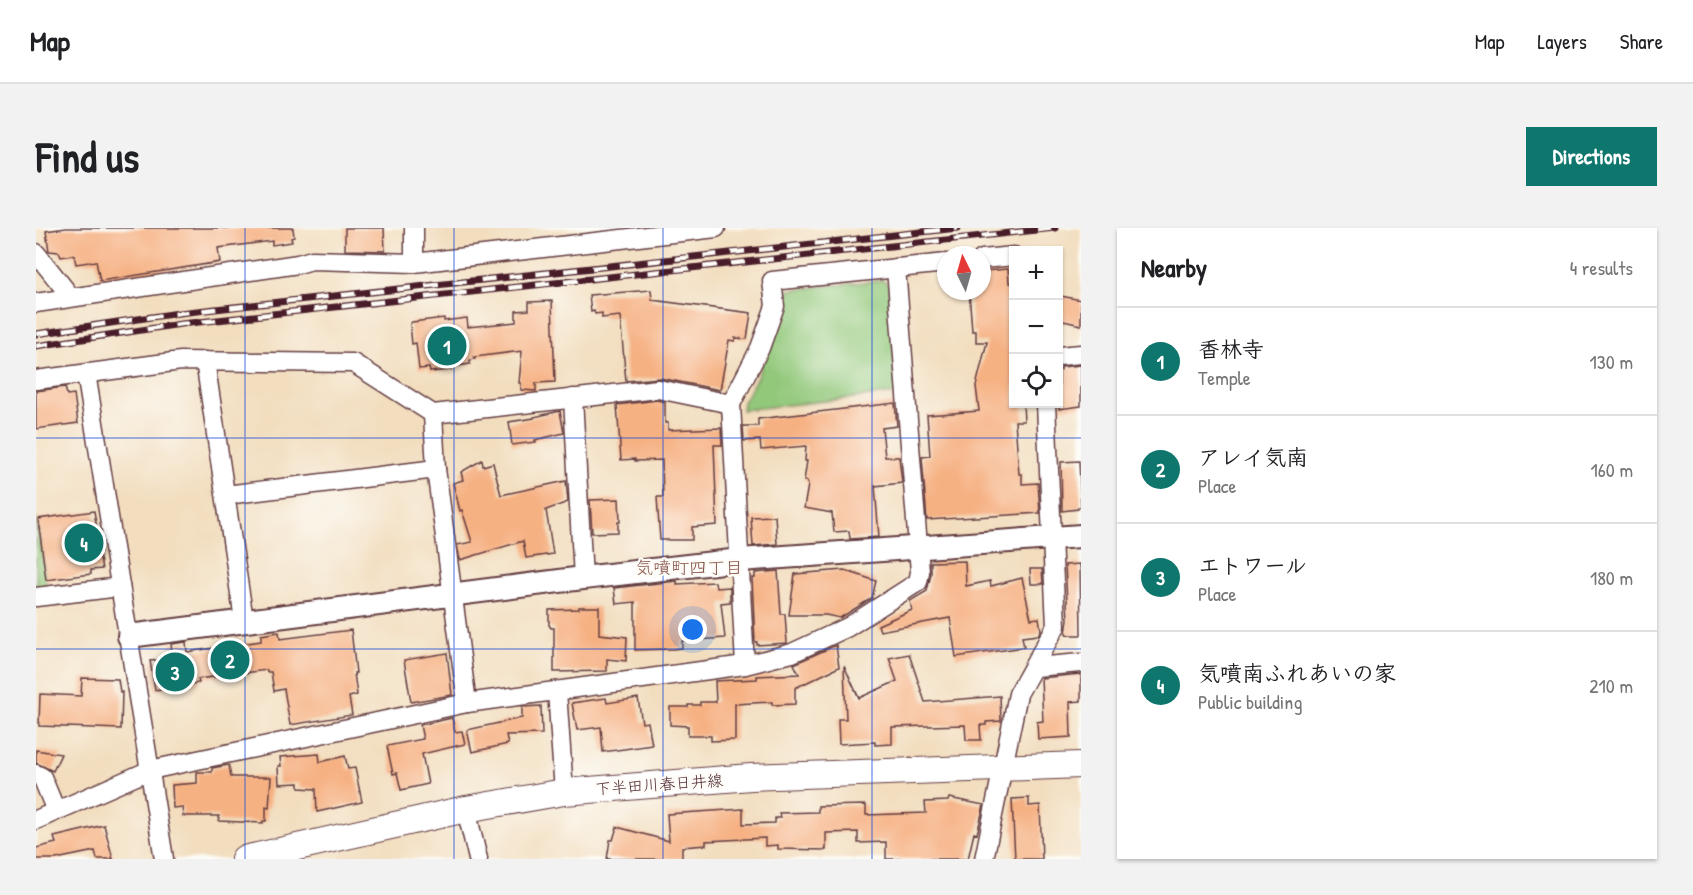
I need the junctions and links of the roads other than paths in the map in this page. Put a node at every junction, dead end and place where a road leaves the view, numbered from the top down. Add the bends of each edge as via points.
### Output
1 (414, 228) edge
2 (717, 228) edge
3 (36, 253) edge
4 (1009, 256) edge
5 (991, 258) edge
6 (414, 263) junction
7 (937, 264) edge
8 (896, 268) junction
9 (71, 297) junction
10 (36, 303) edge
11 (1081, 354) edge
12 (1063, 356) edge
13 (205, 361) junction
14 (86, 373) junction
15 (36, 380) edge
16 (573, 398) junction
17 (731, 404) junction
18 (1046, 408) edge
19 (433, 414) junction
20 (436, 469) junction
21 (225, 495) junction
22 (1081, 536) edge
23 (1052, 538) junction
24 (917, 548) junction
25 (740, 560) junction
26 (583, 578) junction
27 (120, 587) junction
28 (453, 594) junction
29 (36, 597) edge
30 (244, 620) junction
31 (129, 636) junction
32 (1081, 663) edge
33 (745, 664) junction
34 (1035, 667) junction
35 (557, 691) junction
36 (467, 703) junction
37 (1081, 765) edge
38 (1004, 768) junction
39 (150, 770) junction
40 (36, 774) edge
41 (564, 792) junction
42 (466, 809) junction
43 (56, 811) junction
44 (36, 820) edge
45 (164, 859) edge
46 (244, 859) edge
47 (478, 859) edge
48 (984, 859) edge

1 - 6 street
2 - 6 street
3 - 9 street
4 - 5 street
6 - 9 street via 312,260
7 - 8 street
8 - 17 street via 772,281 775,306 760,348
8 - 24 street
9 - 10 street
11 - 12 street
13 - 14 street
13 - 19 street via 353,363
13 - 21 street
14 - 15 street
14 - 27 street
16 - 17 street via 658,389
16 - 19 street
16 - 26 street
17 - 25 street
18 - 23 street
19 - 20 street
20 - 21 street
20 - 28 street
21 - 30 street
22 - 23 street
23 - 24 street
23 - 34 street via 1056,626
24 - 25 street
24 - 33 street via 918,582 848,627 792,653
25 - 26 street
25 - 33 street
26 - 28 street
27 - 29 street
27 - 31 street
28 - 30 street
28 - 36 street
30 - 31 street
31 - 39 street
32 - 34 street
33 - 35 street
34 - 38 street via 1018,694
35 - 36 street
35 - 41 street
36 - 39 street
37 - 38 main road, 下半田川春日井線
38 - 41 main road, 下半田川春日井線 via 751,777
38 - 48 street
39 - 43 street
39 - 45 street
40 - 43 street via 42,777
41 - 42 main road, 下半田川春日井線
42 - 46 main road, 下半田川春日井線
42 - 47 street
43 - 44 street

